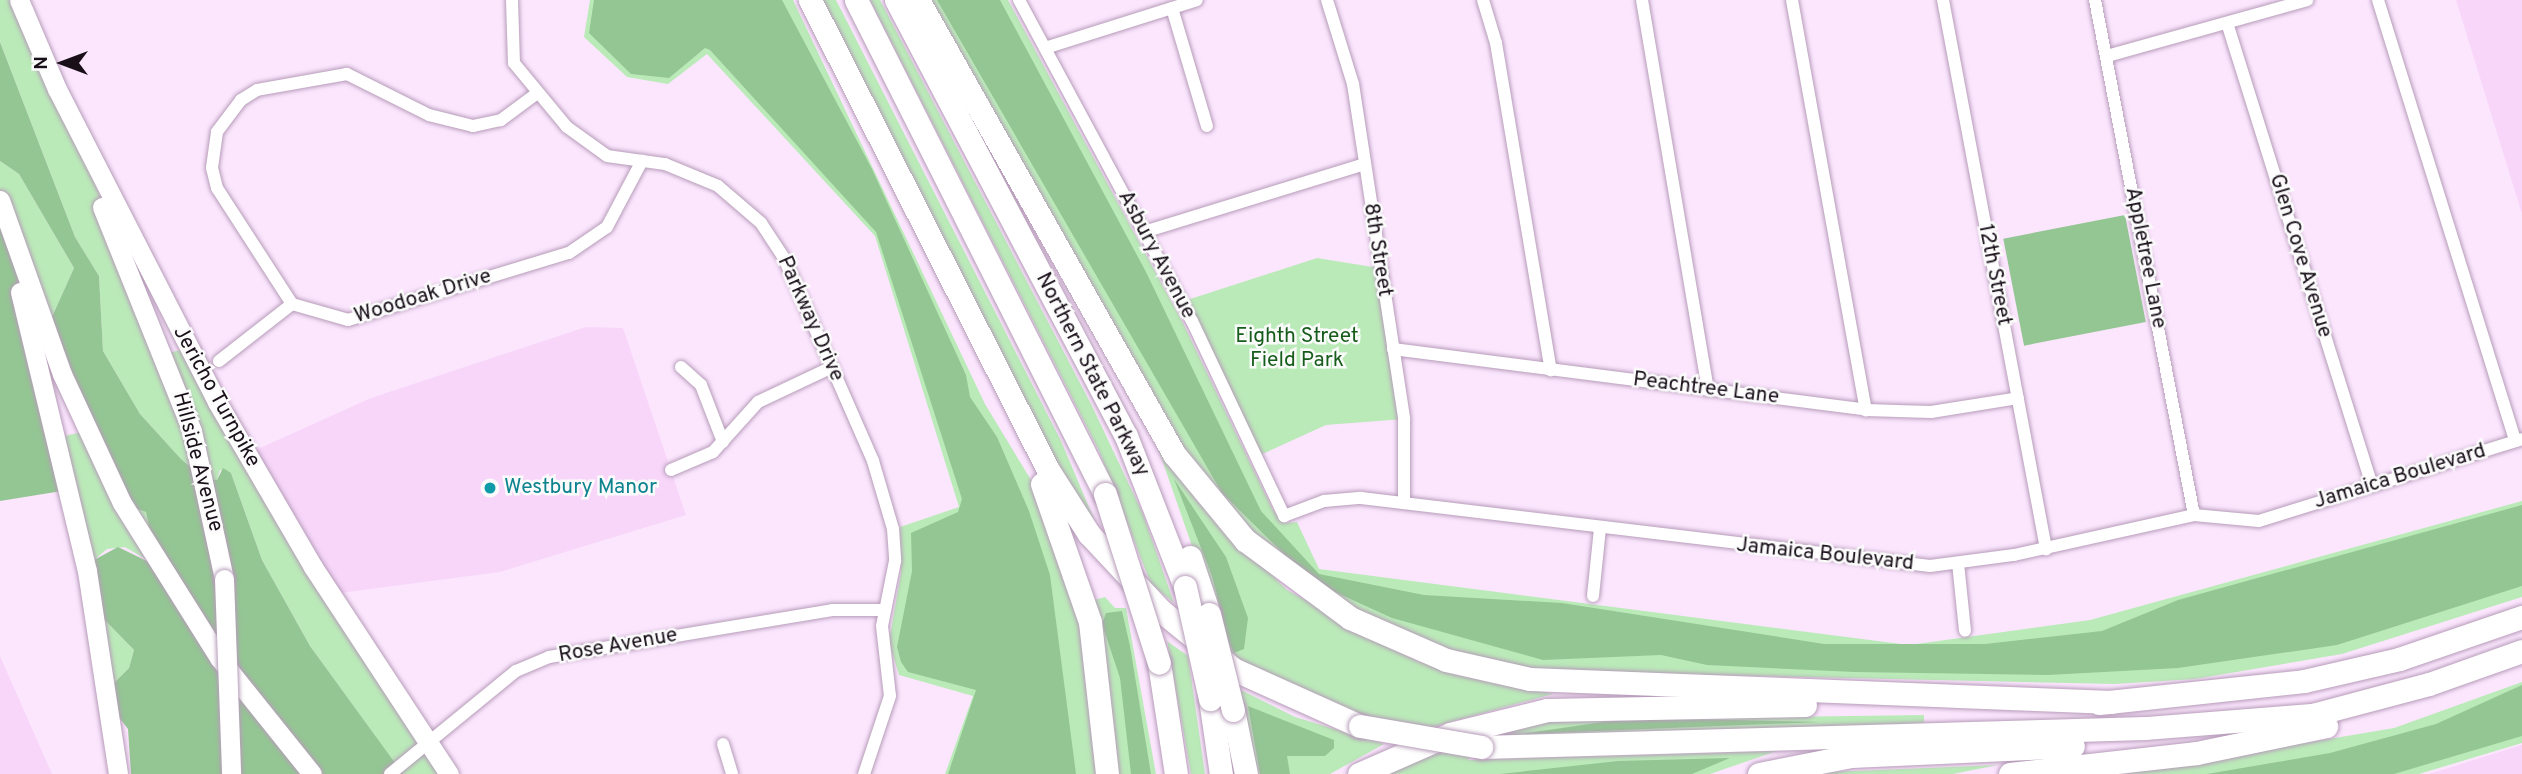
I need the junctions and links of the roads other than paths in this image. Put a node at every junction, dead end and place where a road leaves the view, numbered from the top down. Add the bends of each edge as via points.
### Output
1 (19, 0) edge
2 (512, 0) edge
3 (810, 0) edge
4 (856, 0) edge
5 (896, 0) edge
6 (918, 0) edge
7 (1019, 0) edge
8 (1197, 0) edge
9 (1327, 0) edge
10 (1483, 0) edge
11 (1642, 0) edge
12 (1792, 0) edge
13 (1943, 0) edge
14 (2095, 0) edge
15 (2307, 0) edge
16 (2378, 0) edge
17 (2284, 3) edge
18 (1172, 8) junction
19 (2228, 26) junction
20 (1045, 48) junction
21 (2107, 56) junction
22 (57, 89) junction
23 (536, 94) junction
24 (1207, 126) dead end
25 (642, 161) junction
26 (1365, 164) junction
27 (2, 208) edge
28 (1144, 232) junction
29 (941, 258) junction
30 (292, 304) junction
31 (1393, 349) junction
32 (219, 361) dead end
33 (681, 366) dead end
34 (832, 366) junction
35 (1551, 370) junction
36 (1708, 390) junction
37 (2018, 398) junction
38 (1866, 410) junction
39 (2519, 440) edge
40 (723, 442) junction
41 (671, 470) dead end
42 (1146, 480) junction
43 (2372, 486) junction
44 (1404, 503) junction
45 (2194, 515) junction
46 (1284, 516) joint
47 (1600, 528) junction
48 (2046, 549) junction
49 (1958, 563) junction
50 (1592, 596) dead end
51 (883, 610) junction
52 (2522, 617) edge
53 (1965, 631) dead end
54 (2522, 651) edge
55 (2406, 691) junction
56 (2112, 702) junction
57 (2312, 715) junction
58 (428, 742) junction
59 (723, 744) dead end
60 (118, 774) edge
61 (231, 774) edge
62 (312, 774) edge
63 (390, 774) edge
64 (449, 774) edge
65 (732, 774) edge
66 (864, 774) edge
67 (1107, 774) edge
68 (1176, 774) edge
69 (1221, 774) edge
70 (1246, 774) edge
71 (1359, 774) edge
72 (1759, 774) edge
73 (2010, 774) edge

1 - 22 main road, Jericho Turnpike
2 - 23 street, Parkway Drive via 510,49
3 - 29 highway
4 - 68 highway, Northern State Parkway, bridge via 1105,494 1158,663
5 - 42 highway, Northern State Parkway
6 - 56 highway via 1174,454 1245,540 1350,618 1446,660 1530,679
7 - 20 street, Asbury Avenue
8 - 18 street
9 - 26 street, 8th Street via 1353,84
10 - 35 street via 1496,43
11 - 36 street
12 - 38 street
13 - 37 street, 12th Street
14 - 21 street, Appletree Lane
15 - 17 street
16 - 39 street
17 - 19 street
18 - 20 street
18 - 24 street
19 - 21 street
19 - 43 street, Glen Cove Avenue
20 - 28 street, Asbury Avenue
21 - 45 street, Appletree Lane
22 - 58 main road, Jericho Turnpike via 247,454
22 - 61 main road, Hillside Avenue, bridge via 188,418 224,579
23 - 25 street, Parkway Drive via 589,148
23 - 30 street via 501,120 473,126 429,115 346,74 257,90 241,100 217,132 212,168 217,188
25 - 30 street, Woodoak Drive via 607,227 569,253 369,317 333,320
25 - 34 street, Parkway Drive via 718,186 761,223 784,258
26 - 28 street
26 - 31 street, 8th Street
27 - 60 main road via 86,571
27 - 62 main road via 62,374 134,525 219,659
28 - 46 street, Asbury Avenue
29 - 57 highway, bridge via 1048,470 1096,542 1160,610 1233,669 1360,726 1481,747 2146,728
29 - 67 highway via 968,338 1052,506 1080,583 1099,666
30 - 32 street
31 - 35 street, Peachtree Lane
31 - 44 street, 8th Street via 1406,440
33 - 40 street via 701,385
34 - 40 street via 758,402
34 - 51 street, Parkway Drive via 873,461 894,529 895,561
35 - 36 street, Peachtree Lane
36 - 38 street, Peachtree Lane
37 - 38 street, Peachtree Lane via 1931,412
37 - 48 street, 12th Street
39 - 43 street, Jamaica Boulevard
40 - 41 street
42 - 69 highway, Northern State Parkway, bridge via 1185,587
42 - 70 highway, bridge via 1192,560
43 - 45 street, Jamaica Boulevard via 2250,523
44 - 46 street, Jamaica Boulevard via 1345,498
44 - 47 street, Jamaica Boulevard
45 - 48 street, Jamaica Boulevard
47 - 49 street, Jamaica Boulevard via 1902,566
47 - 50 street
48 - 49 street, Jamaica Boulevard
49 - 53 street
51 - 58 street, Rose Avenue via 832,610 549,657 516,671
51 - 66 street, Parkway Drive via 890,696
52 - 56 highway via 2316,678
54 - 55 highway
55 - 57 highway
55 - 73 highway via 2288,736
56 - 71 highway via 1573,707 1477,725
57 - 72 highway via 2215,736 1851,757
58 - 63 street, Rose Avenue
58 - 64 main road, Jericho Turnpike
59 - 65 street

